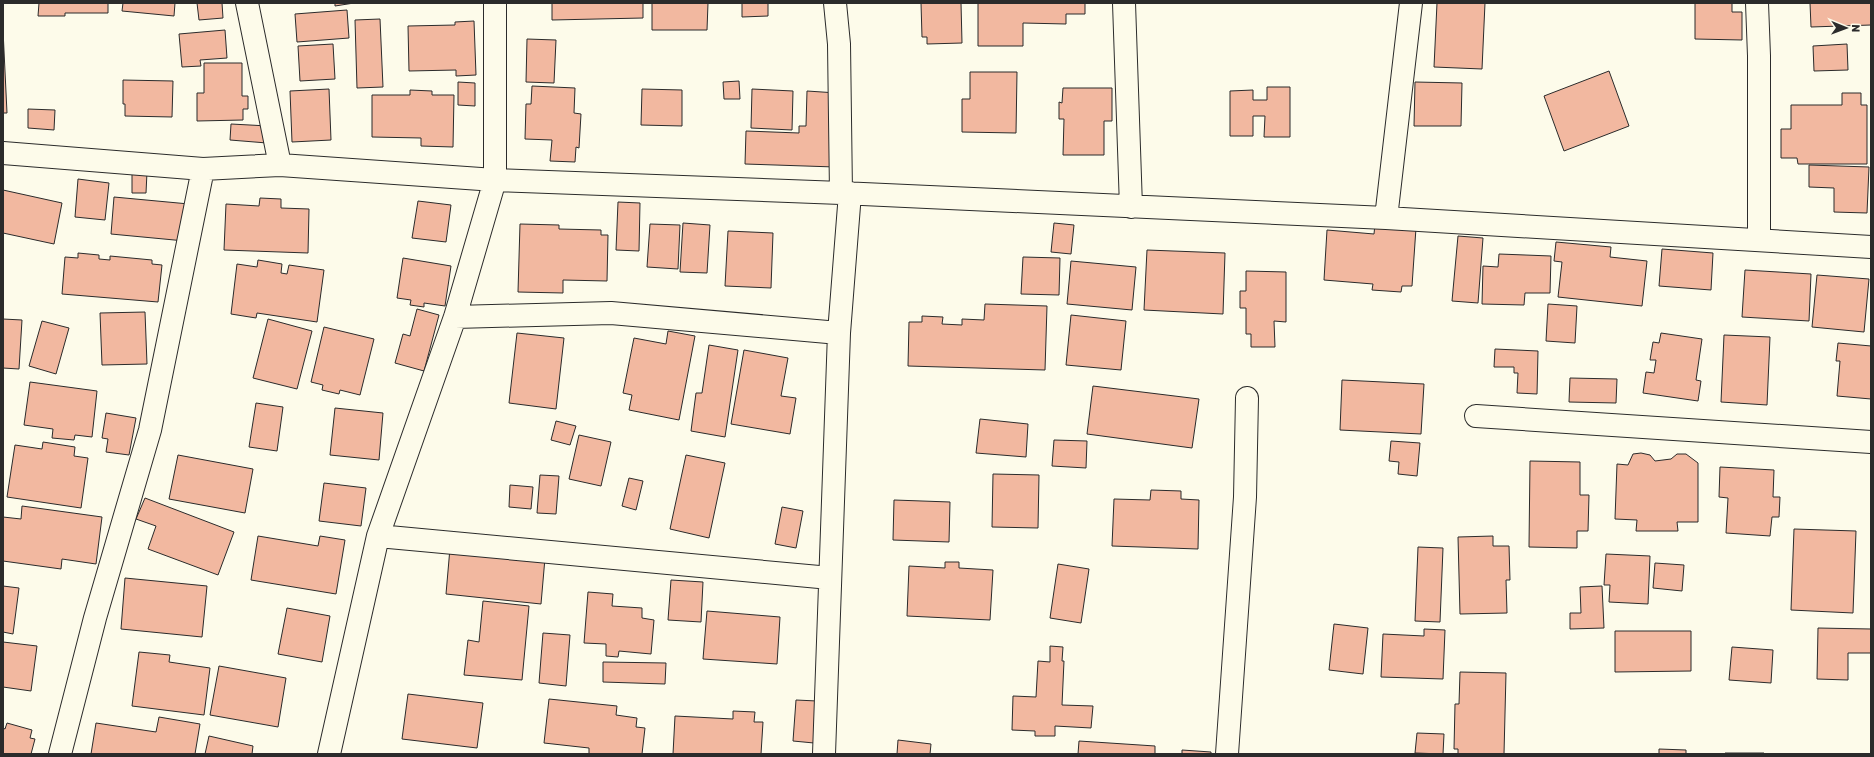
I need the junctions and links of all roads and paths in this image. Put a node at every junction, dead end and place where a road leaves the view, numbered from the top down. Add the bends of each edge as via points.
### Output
1 (247, 3) edge
2 (495, 3) edge
3 (835, 3) edge
4 (1124, 3) edge
5 (1411, 3) edge
6 (1757, 3) edge
7 (3, 153) edge
8 (280, 165) junction
9 (203, 169) junction
10 (494, 180) junction
11 (845, 193) junction
12 (1131, 207) junction
13 (1386, 218) junction
14 (1759, 239) junction
15 (1871, 247) edge
16 (455, 317) junction
17 (839, 333) junction
18 (1247, 398) dead end
19 (1476, 416) dead end
20 (1871, 442) edge
21 (378, 536) junction
22 (830, 578) junction
23 (60, 754) edge
24 (329, 754) edge
25 (824, 754) edge
26 (1227, 754) edge

1 - 8 street
2 - 10 street
3 - 11 street
4 - 12 street
5 - 13 street
6 - 14 street
7 - 9 street
8 - 9 street
8 - 10 street
9 - 23 street via 150,430 95,618
10 - 11 street
10 - 16 street
11 - 12 street
11 - 17 street
12 - 13 street
13 - 14 street
14 - 15 street
16 - 17 street via 611,313
16 - 21 street
17 - 22 street
18 - 26 street via 1245,497
19 - 20 street
21 - 22 street
21 - 24 street
22 - 25 street

